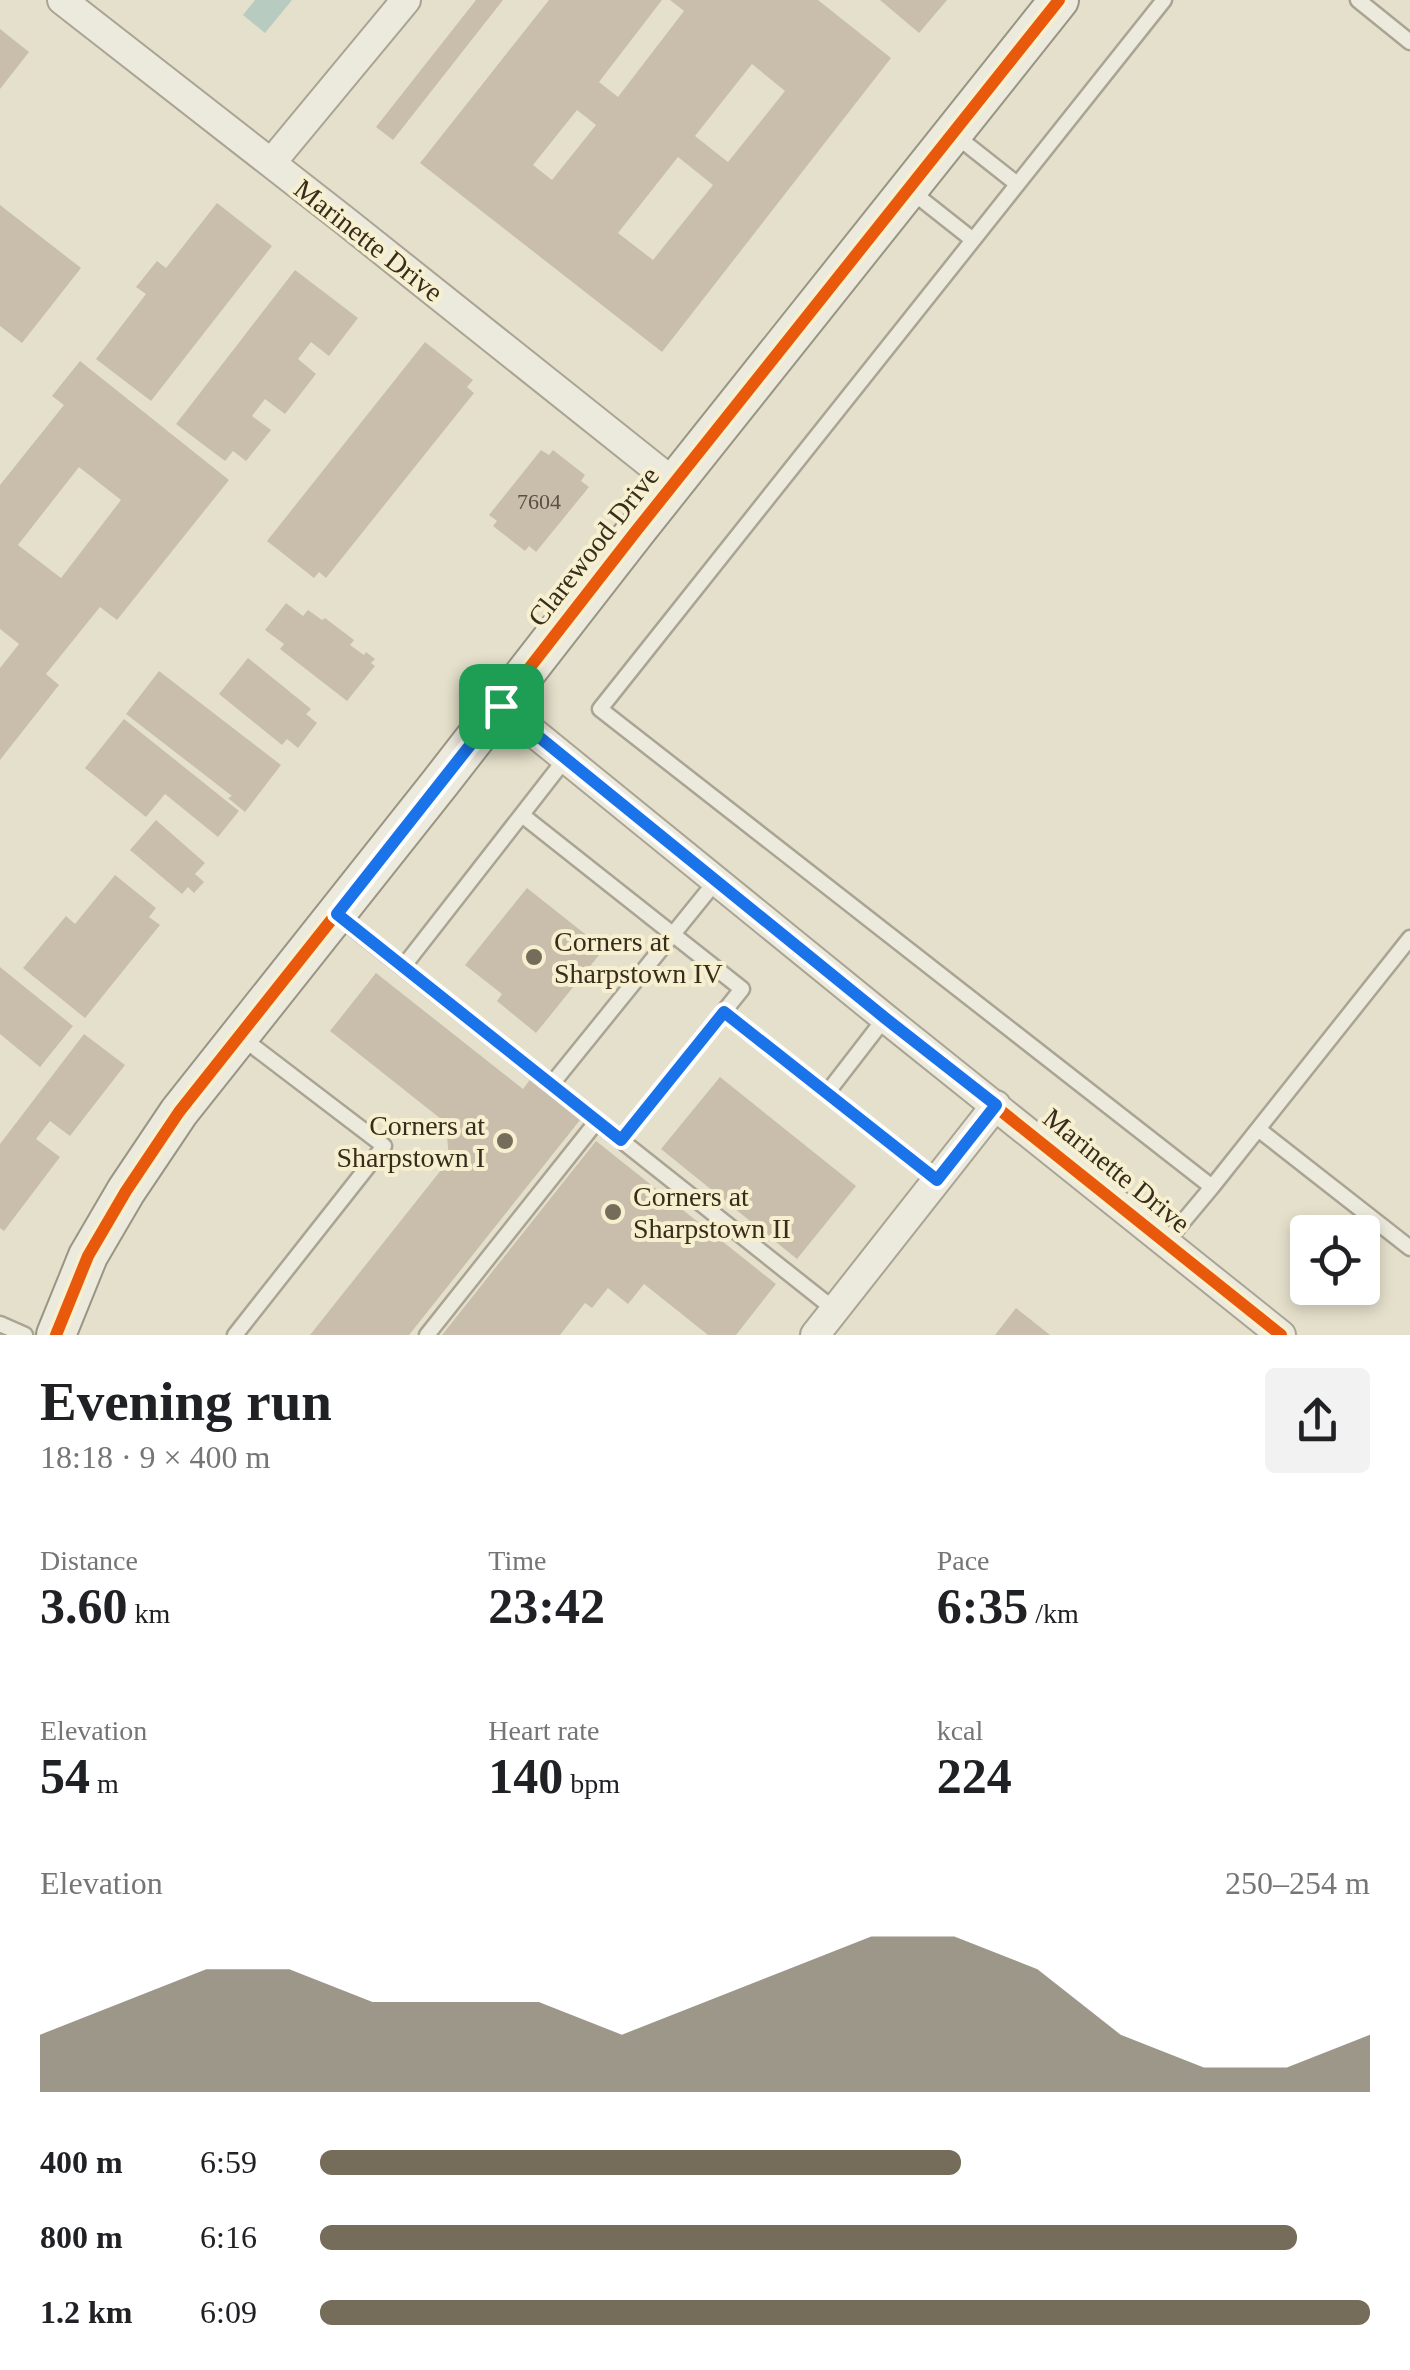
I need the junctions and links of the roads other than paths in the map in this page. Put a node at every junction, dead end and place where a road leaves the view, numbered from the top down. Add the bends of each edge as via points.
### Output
1 (62, 0) edge
2 (406, 0) edge
3 (1059, 0) edge
4 (1164, 0) edge
5 (1358, 0) edge
6 (1389, 0) edge
7 (1377, 15) junction
8 (1410, 42) edge
9 (953, 132) junction
10 (272, 163) junction
11 (1017, 184) junction
12 (908, 188) junction
13 (973, 240) junction
14 (674, 483) junction
15 (501, 706) junction
16 (566, 758) junction
17 (522, 815) junction
18 (716, 880) junction
19 (337, 914) junction
20 (674, 935) junction
21 (1410, 938) edge
22 (403, 967) junction
23 (724, 1012) junction
24 (885, 1018) junction
25 (240, 1036) junction
26 (551, 1084) junction
27 (826, 1093) junction
28 (996, 1105) junction
29 (597, 1121) junction
30 (1258, 1129) junction
31 (621, 1140) junction
32 (937, 1180) junction
33 (1212, 1188) junction
34 (1166, 1242) junction
35 (1410, 1248) edge
36 (835, 1310) junction
37 (0, 1324) edge
38 (24, 1335) edge
39 (56, 1335) edge
40 (234, 1335) edge
41 (427, 1335) edge
42 (815, 1335) edge
43 (1282, 1335) edge

1 - 10 street, Marinette Drive
2 - 10 street
3 - 9 street, Clarewood Drive
4 - 11 lane
5 - 7 lane
6 - 7 lane
7 - 8 lane
9 - 11 lane
9 - 12 street, Clarewood Drive
10 - 14 street, Marinette Drive
11 - 13 lane
12 - 13 lane
12 - 14 street, Clarewood Drive
13 - 33 lane via 600,708
14 - 15 street, Clarewood Drive
15 - 16 street, Marinette Drive
15 - 19 street, Clarewood Drive
16 - 17 lane
16 - 18 street, Marinette Drive
17 - 20 lane
17 - 22 lane
18 - 20 lane
18 - 24 street, Marinette Drive
19 - 22 lane
19 - 25 street, Clarewood Drive
20 - 23 lane via 742,989
20 - 26 lane
21 - 30 lane
22 - 26 lane
23 - 27 lane
23 - 31 lane
24 - 27 lane
24 - 28 street, Marinette Drive
25 - 39 street, Clarewood Drive via 126,1191 88,1256
25 - 40 lane via 384,1146
26 - 29 lane
27 - 32 lane
28 - 32 street
28 - 34 street, Marinette Drive
29 - 31 lane
29 - 41 lane
30 - 33 lane
30 - 35 lane
31 - 36 lane
32 - 36 street
33 - 34 lane
34 - 43 street, Marinette Drive
36 - 42 street
37 - 38 lane

